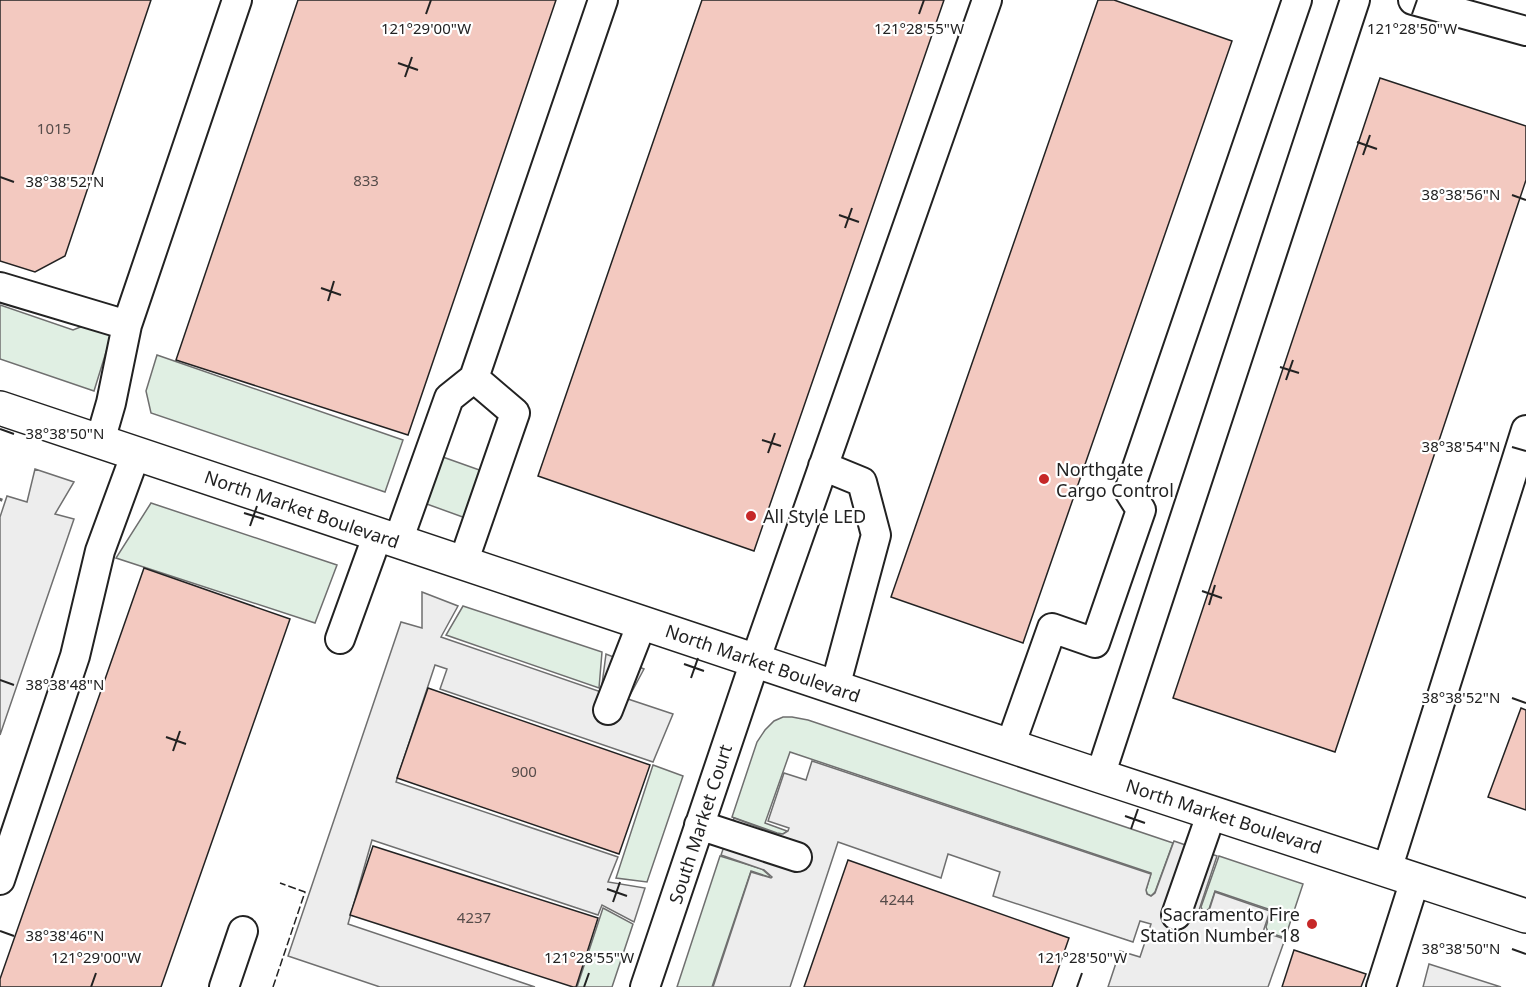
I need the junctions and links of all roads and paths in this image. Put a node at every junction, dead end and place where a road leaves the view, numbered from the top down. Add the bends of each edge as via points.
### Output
1 (237, 0) edge
2 (603, 0) edge
3 (987, 0) edge
4 (1297, 0) edge
5 (1355, 0) edge
6 (1413, 0) edge
7 (1526, 31) edge
8 (0, 287) edge
9 (127, 325) junction
10 (474, 378) junction
11 (0, 408) edge
12 (1526, 430) edge
13 (100, 441) junction
14 (136, 453) junction
15 (823, 466) junction
16 (388, 538) junction
17 (463, 563) junction
18 (642, 623) junction
19 (340, 639) dead end
20 (755, 661) junction
21 (834, 687) junction
22 (608, 710) dead end
23 (1010, 746) junction
24 (1101, 776) junction
25 (1212, 812) junction
26 (699, 825) junction
27 (797, 857) dead end
28 (1401, 875) junction
29 (0, 880) edge
30 (1176, 915) dead end
31 (1526, 916) edge
32 (243, 931) dead end
33 (224, 987) edge
34 (645, 987) edge
35 (1381, 987) edge

1 - 9 street
2 - 10 street
3 - 15 street, South Market Court
4 - 23 street via 1129,491 1141,510 1095,642 1052,628
5 - 24 street
6 - 7 street
8 - 9 street
9 - 13 street
10 - 16 street via 449,398
10 - 17 street via 515,413
11 - 13 main road, North Market Boulevard
12 - 28 street
13 - 14 main road, North Market Boulevard
14 - 16 main road, North Market Boulevard
14 - 29 street via 100,551 75,656
15 - 20 street, South Market Court
15 - 21 street via 862,482 876,535
16 - 17 main road, North Market Boulevard
16 - 19 street
17 - 18 main road, North Market Boulevard
18 - 20 main road, North Market Boulevard
18 - 22 street
20 - 21 main road, North Market Boulevard
20 - 26 street, South Market Court
21 - 23 main road, North Market Boulevard
23 - 24 main road, North Market Boulevard
24 - 25 main road, North Market Boulevard
25 - 28 main road, North Market Boulevard
25 - 30 street
26 - 27 street
26 - 34 street, South Market Court
28 - 31 main road, North Market Boulevard
28 - 35 street
32 - 33 street

